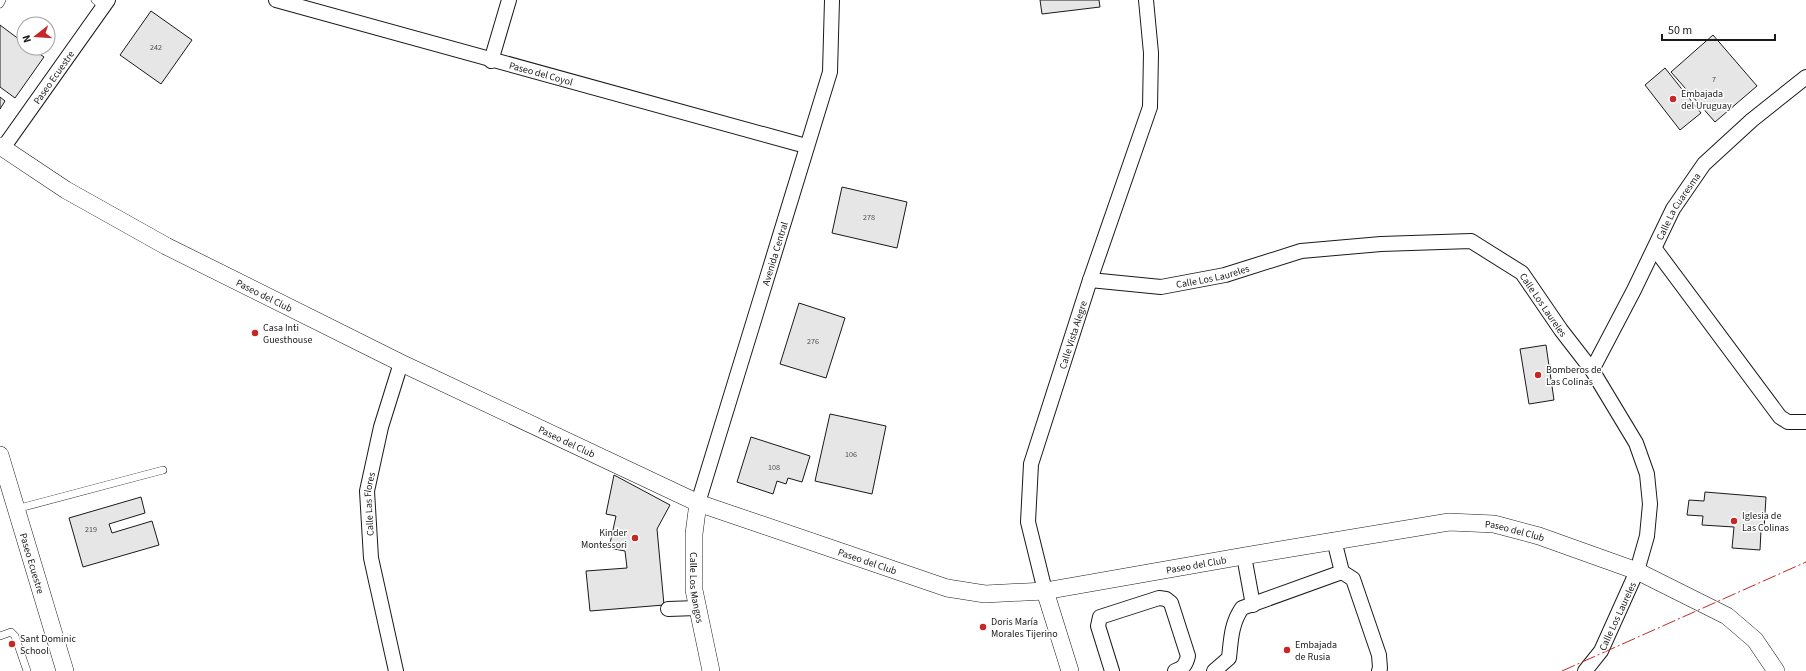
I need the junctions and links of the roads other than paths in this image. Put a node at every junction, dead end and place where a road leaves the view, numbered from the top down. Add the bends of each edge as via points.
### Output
1 (2, 0) edge
2 (276, 0) edge
3 (509, 0) edge
4 (832, 0) edge
5 (1146, 0) edge
6 (102, 2) edge
7 (0, 4) edge
8 (491, 61) junction
9 (1806, 76) edge
10 (806, 146) junction
11 (1, 149) edge
12 (1655, 249) junction
13 (1090, 280) junction
14 (401, 363) junction
15 (1592, 370) junction
16 (1806, 422) edge
17 (0, 455) edge
18 (163, 470) dead end
19 (698, 503) junction
20 (16, 509) junction
21 (1334, 540) junction
22 (1244, 556) junction
23 (1637, 571) junction
24 (1342, 572) junction
25 (1045, 591) junction
26 (1253, 605) junction
27 (697, 608) junction
28 (668, 609) dead end
29 (0, 636) edge
30 (27, 671) edge
31 (65, 671) edge
32 (396, 671) edge
33 (711, 671) edge
34 (1070, 671) edge
35 (1112, 671) edge
36 (1175, 671) edge
37 (1214, 671) edge
38 (1379, 671) edge
39 (1585, 671) edge
40 (1776, 671) edge

1 - 7 lane
2 - 8 street, Paseo del Coyol
3 - 8 street
4 - 10 street, Avenida Central via 830,72
5 - 13 street, Calle Vista Alegre via 1151,53 1150,107
6 - 11 street, Paseo Ecuestre
8 - 10 street, Paseo del Coyol
9 - 12 street, Calle La Cuaresma via 1704,164 1674,209
10 - 19 street, Avenida Central
11 - 14 street, Paseo del Club via 66,190 166,246
12 - 15 street, Calle La Cuaresma
12 - 16 street via 1780,417 1788,422
13 - 15 street, Calle Los Laureles via 1161,287 1225,275 1301,251 1381,244 1471,241 1522,273
13 - 25 street, Calle Vista Alegre via 1031,464 1028,522
14 - 19 street, Paseo del Club
14 - 32 street, Calle Las Flores via 381,427 367,491 371,558
15 - 23 street, Calle Los Laureles via 1636,443 1647,474 1650,504 1647,536
17 - 20 street, Paseo Ecuestre
18 - 20 lane
19 - 25 street, Paseo del Club via 947,588 985,594
19 - 27 street, Calle Los Mangos via 693,568
20 - 31 street, Paseo Ecuestre
21 - 22 street, Paseo del Club
21 - 23 street, Paseo del Club via 1449,522 1494,524 1539,536
21 - 24 street
22 - 25 street, Paseo del Club
22 - 26 street
23 - 39 street, Calle Los Laureles via 1601,651
23 - 40 street, Paseo del Club via 1727,616 1755,640
24 - 26 street
24 - 38 street via 1353,579 1379,655
25 - 34 street, Calle Vista Alegre
26 - 37 street via 1242,608 1237,616 1232,628 1228,658
27 - 28 street
27 - 33 street, Calle Los Mangos
29 - 30 lane via 11,632 15,636
35 - 36 street via 1098,626 1100,617 1159,598 1170,603 1188,656 1186,664

